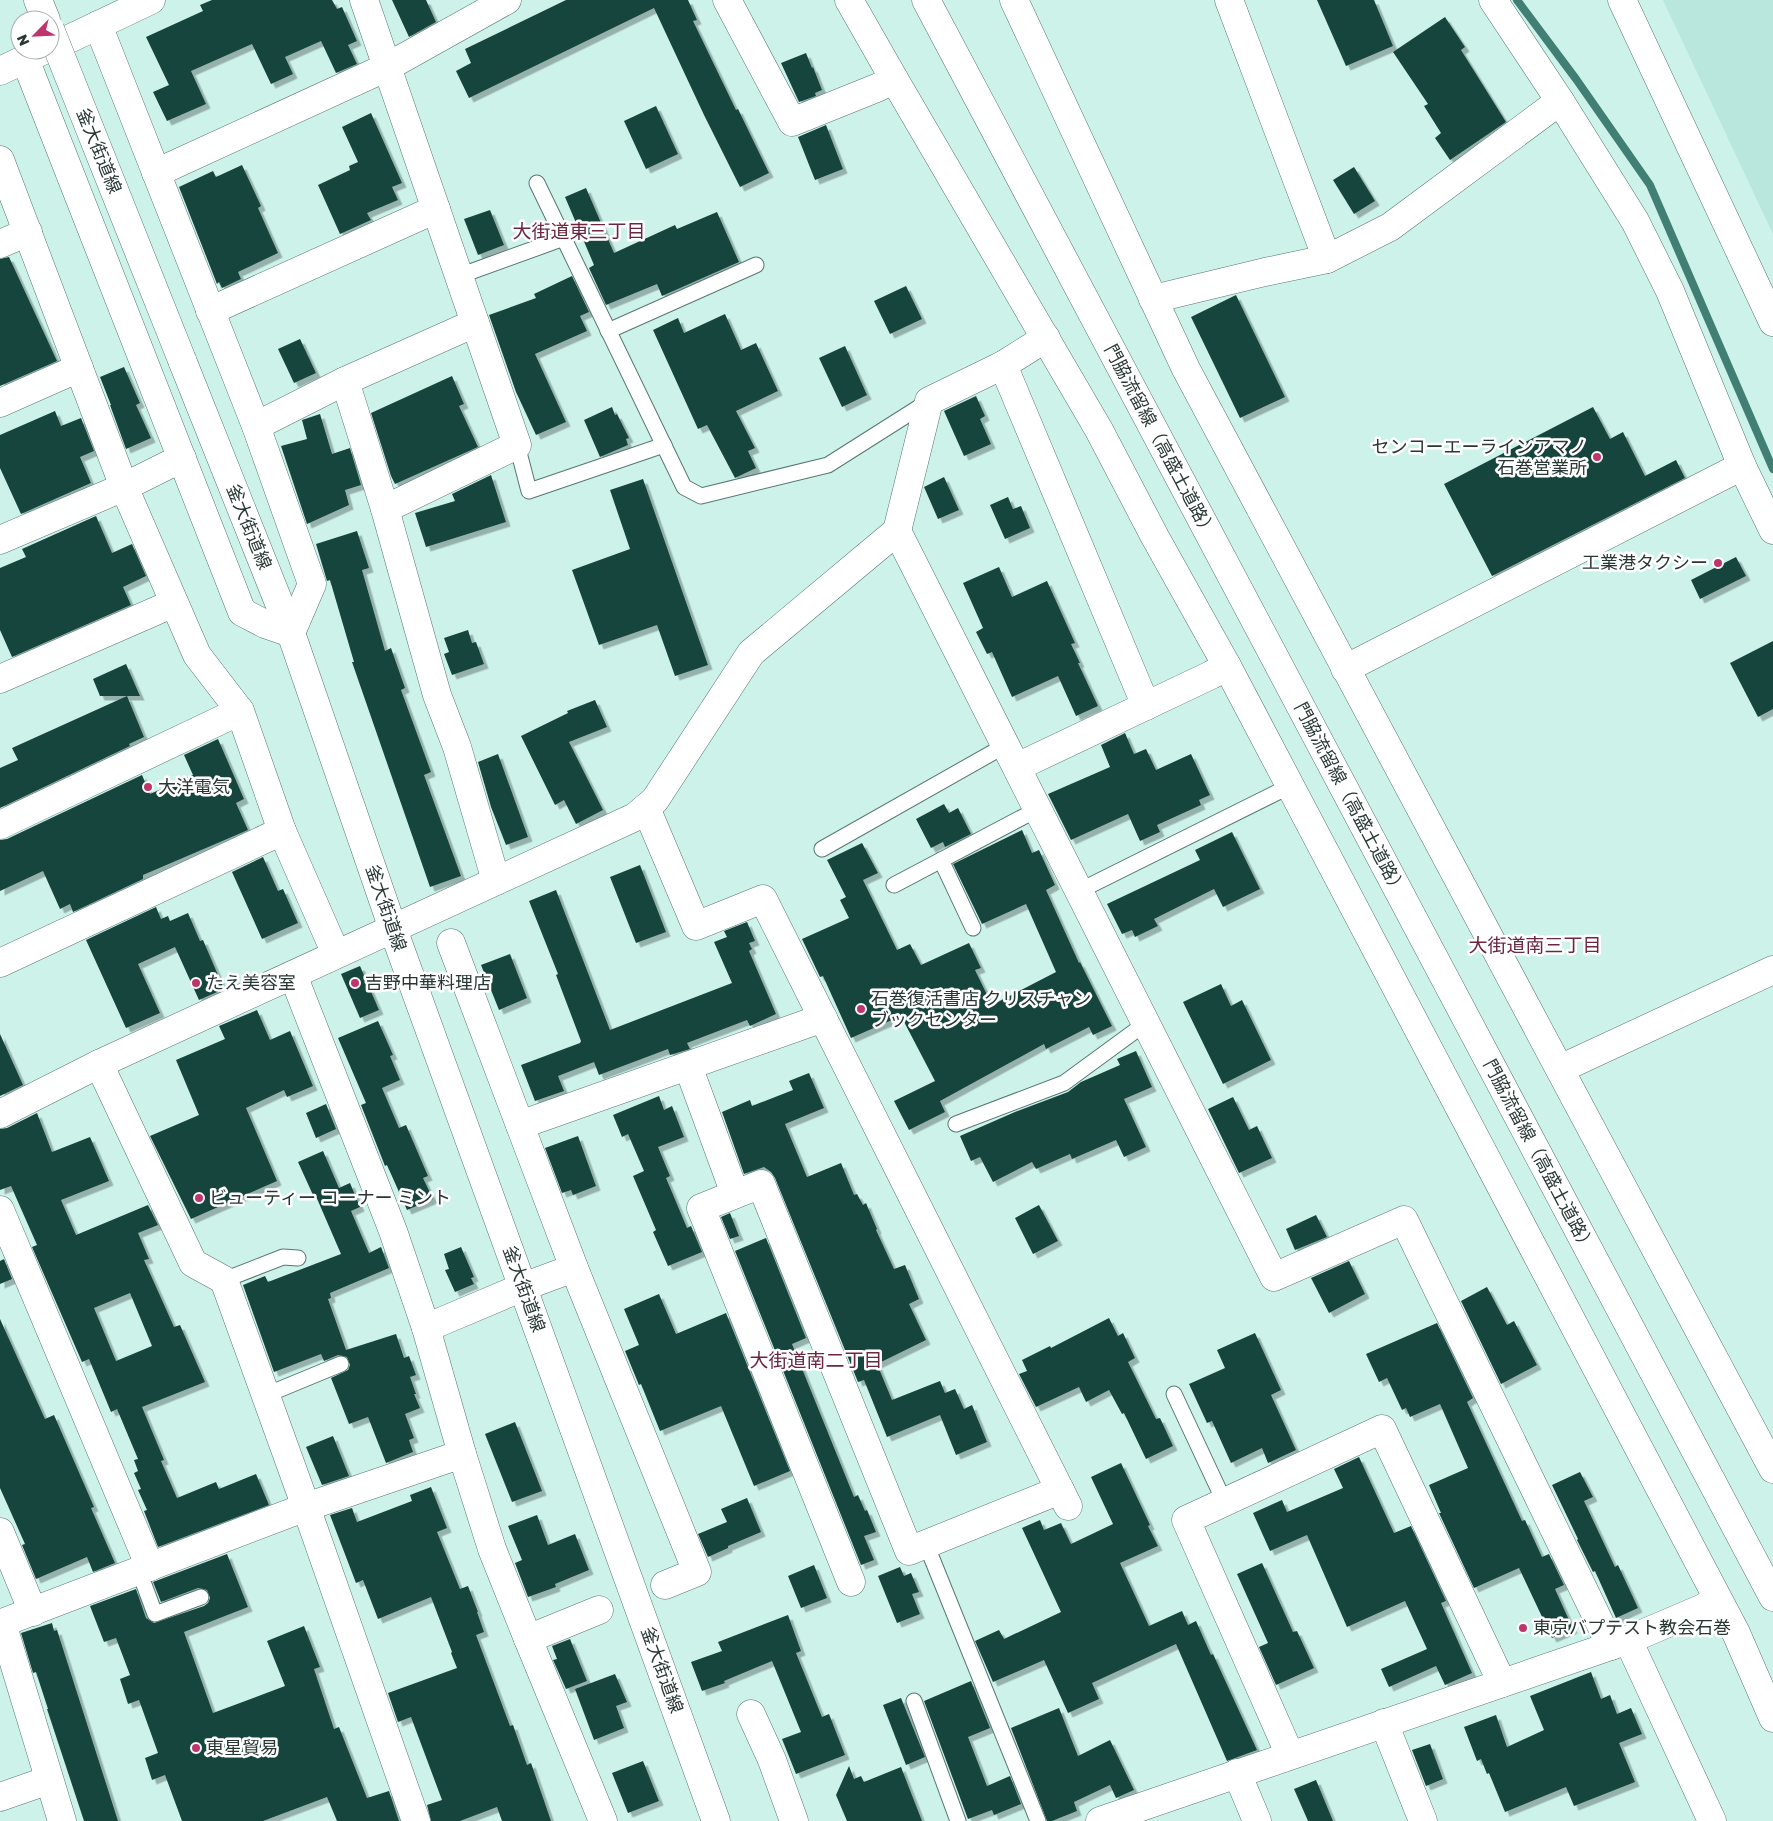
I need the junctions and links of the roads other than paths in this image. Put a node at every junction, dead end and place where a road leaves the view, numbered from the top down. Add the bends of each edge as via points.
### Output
1 (151, 0) edge
2 (364, 0) edge
3 (507, 0) edge
4 (727, 0) edge
5 (849, 0) edge
6 (926, 0) edge
7 (1014, 0) edge
8 (1229, 0) edge
9 (1493, 0) edge
10 (1622, 0) edge
11 (98, 25) junction
12 (60, 43) edge
13 (60, 54) edge
14 (24, 60) edge
15 (37, 60) edge
16 (387, 67) junction
17 (0, 71) edge
18 (894, 79) junction
19 (1560, 101) junction
20 (0, 160) edge
21 (156, 173) junction
22 (537, 183) dead end
23 (436, 210) junction
24 (28, 232) junction
25 (564, 238) junction
26 (0, 244) edge
27 (1327, 259) junction
28 (756, 265) dead end
29 (460, 276) junction
30 (1153, 299) junction
31 (210, 311) junction
32 (1773, 322) edge
33 (475, 323) junction
34 (608, 331) junction
35 (1046, 338) junction
36 (1003, 365) junction
37 (79, 368) junction
38 (345, 381) junction
39 (930, 401) junction
40 (0, 403) edge
41 (256, 426) junction
42 (517, 445) junction
43 (664, 445) junction
44 (182, 458) junction
45 (1742, 466) junction
46 (124, 486) junction
47 (385, 509) junction
48 (1773, 530) edge
49 (897, 531) junction
50 (0, 540) edge
51 (174, 603) junction
52 (291, 634) junction
53 (1226, 666) junction
54 (1345, 669) junction
55 (0, 679) edge
56 (1146, 706) junction
57 (240, 711) junction
58 (1011, 756) junction
59 (1290, 786) junction
60 (646, 808) junction
61 (1038, 810) junction
62 (0, 825) edge
63 (282, 832) junction
64 (822, 850) dead end
65 (941, 860) junction
66 (496, 882) junction
67 (894, 885) dead end
68 (1079, 891) junction
69 (973, 928) dead end
70 (393, 929) junction
71 (451, 943) dead end
72 (336, 954) junction
73 (0, 963) edge
74 (1773, 970) edge
75 (293, 975) junction
76 (823, 1018) junction
77 (1146, 1023) junction
78 (99, 1064) junction
79 (688, 1066) junction
80 (1560, 1069) junction
81 (0, 1114) edge
82 (956, 1124) dead end
83 (520, 1125) junction
84 (735, 1194) junction
85 (0, 1210) edge
86 (298, 1258) dead end
87 (574, 1268) junction
88 (224, 1280) junction
89 (523, 1287) junction
90 (426, 1328) junction
91 (341, 1364) dead end
92 (1174, 1394) dead end
93 (266, 1395) junction
94 (462, 1454) junction
95 (1773, 1469) edge
96 (1225, 1502) junction
97 (306, 1507) junction
98 (0, 1532) edge
99 (926, 1544) junction
100 (145, 1569) junction
101 (851, 1582) dead end
102 (665, 1585) dead end
103 (201, 1597) dead end
104 (1773, 1597) edge
105 (1717, 1600) junction
106 (599, 1610) dead end
107 (33, 1612) junction
108 (1, 1623) edge
109 (528, 1639) junction
110 (1620, 1643) junction
111 (1502, 1683) junction
112 (914, 1701) dead end
113 (751, 1714) dead end
114 (1773, 1718) edge
115 (1384, 1723) junction
116 (1290, 1755) junction
117 (1237, 1773) junction
118 (49, 1780) junction
119 (0, 1796) edge
120 (62, 1821) edge
121 (416, 1821) edge
122 (604, 1821) edge
123 (716, 1821) edge
124 (794, 1821) edge
125 (958, 1821) edge
126 (1038, 1821) edge
127 (1100, 1821) edge
128 (1257, 1821) edge
129 (1423, 1821) edge
130 (1712, 1821) edge

1 - 11 street
2 - 16 street
3 - 16 street
4 - 18 street via 792,122
5 - 18 street
6 - 104 street, 門脇流留線（高盛土道路）
7 - 30 street
8 - 27 street
9 - 19 street
10 - 32 street
11 - 12 street
11 - 21 street
13 - 52 street, 釜大街道線, bridge
14 - 17 street
15 - 44 street
16 - 21 street
16 - 23 street
18 - 35 street
19 - 27 street via 1390,227
19 - 45 street via 1635,221 1670,291
20 - 24 street
21 - 31 street
22 - 25 lane
23 - 29 street
23 - 31 street
24 - 26 street
24 - 37 street
25 - 29 lane
25 - 34 lane
27 - 30 street
28 - 34 lane
29 - 33 street
30 - 54 street via 1186,370
31 - 41 street
33 - 38 street
33 - 42 street
34 - 43 lane
35 - 36 street
35 - 53 street
36 - 39 street
36 - 56 street
37 - 40 street
37 - 46 street
38 - 41 street
38 - 47 street
39 - 43 lane via 828,465 702,496 684,487
39 - 49 street
41 - 52 street via 312,584
42 - 43 lane via 529,491
42 - 47 street
44 - 46 street
44 - 52 street via 242,612
45 - 48 street
45 - 54 street
46 - 50 street
46 - 51 street
47 - 66 street via 437,695 457,748
49 - 58 street
49 - 60 street via 751,653 655,800
51 - 55 street
51 - 57 street via 196,655
52 - 70 street, 釜大街道線
53 - 56 street
53 - 59 street
54 - 80 street
56 - 58 street
57 - 62 street
57 - 63 street
58 - 61 street
58 - 64 lane
59 - 68 lane
59 - 105 street
60 - 66 street via 635,817
60 - 76 street via 696,926 763,899
61 - 65 lane
61 - 68 street
63 - 72 street
63 - 73 street
65 - 67 lane
65 - 69 lane
66 - 70 street
68 - 77 street
70 - 72 street
70 - 89 street, 釜大街道線
71 - 83 street
72 - 75 street
74 - 80 street
75 - 78 street
75 - 90 street via 393,1231
76 - 79 street
76 - 99 street via 1065,1499
77 - 82 lane via 1064,1084
77 - 110 street via 1274,1277 1404,1220
78 - 81 street
78 - 88 street via 193,1263
79 - 83 street
79 - 84 street
80 - 95 street
83 - 87 street
84 - 99 street via 761,1184 909,1551
84 - 101 street via 701,1208
85 - 100 street
86 - 88 lane via 283,1257
87 - 89 street
87 - 102 street via 697,1572
88 - 93 street
89 - 90 street
89 - 123 street, 釜大街道線
90 - 94 street
91 - 93 lane
92 - 96 lane
93 - 97 street
94 - 97 street
94 - 109 street via 492,1548
96 - 111 street via 1382,1429
96 - 116 street via 1186,1520
97 - 100 street
97 - 121 street
98 - 107 street
99 - 126 lane
100 - 103 lane via 155,1614
100 - 107 street
105 - 110 street
105 - 114 street via 1736,1633
106 - 109 street
107 - 108 street
108 - 118 street
109 - 122 street
110 - 111 street
110 - 130 street
111 - 115 street
112 - 125 lane
113 - 124 street
115 - 116 street
115 - 129 street
116 - 117 street
117 - 127 street
117 - 128 street
118 - 119 street
118 - 120 street

